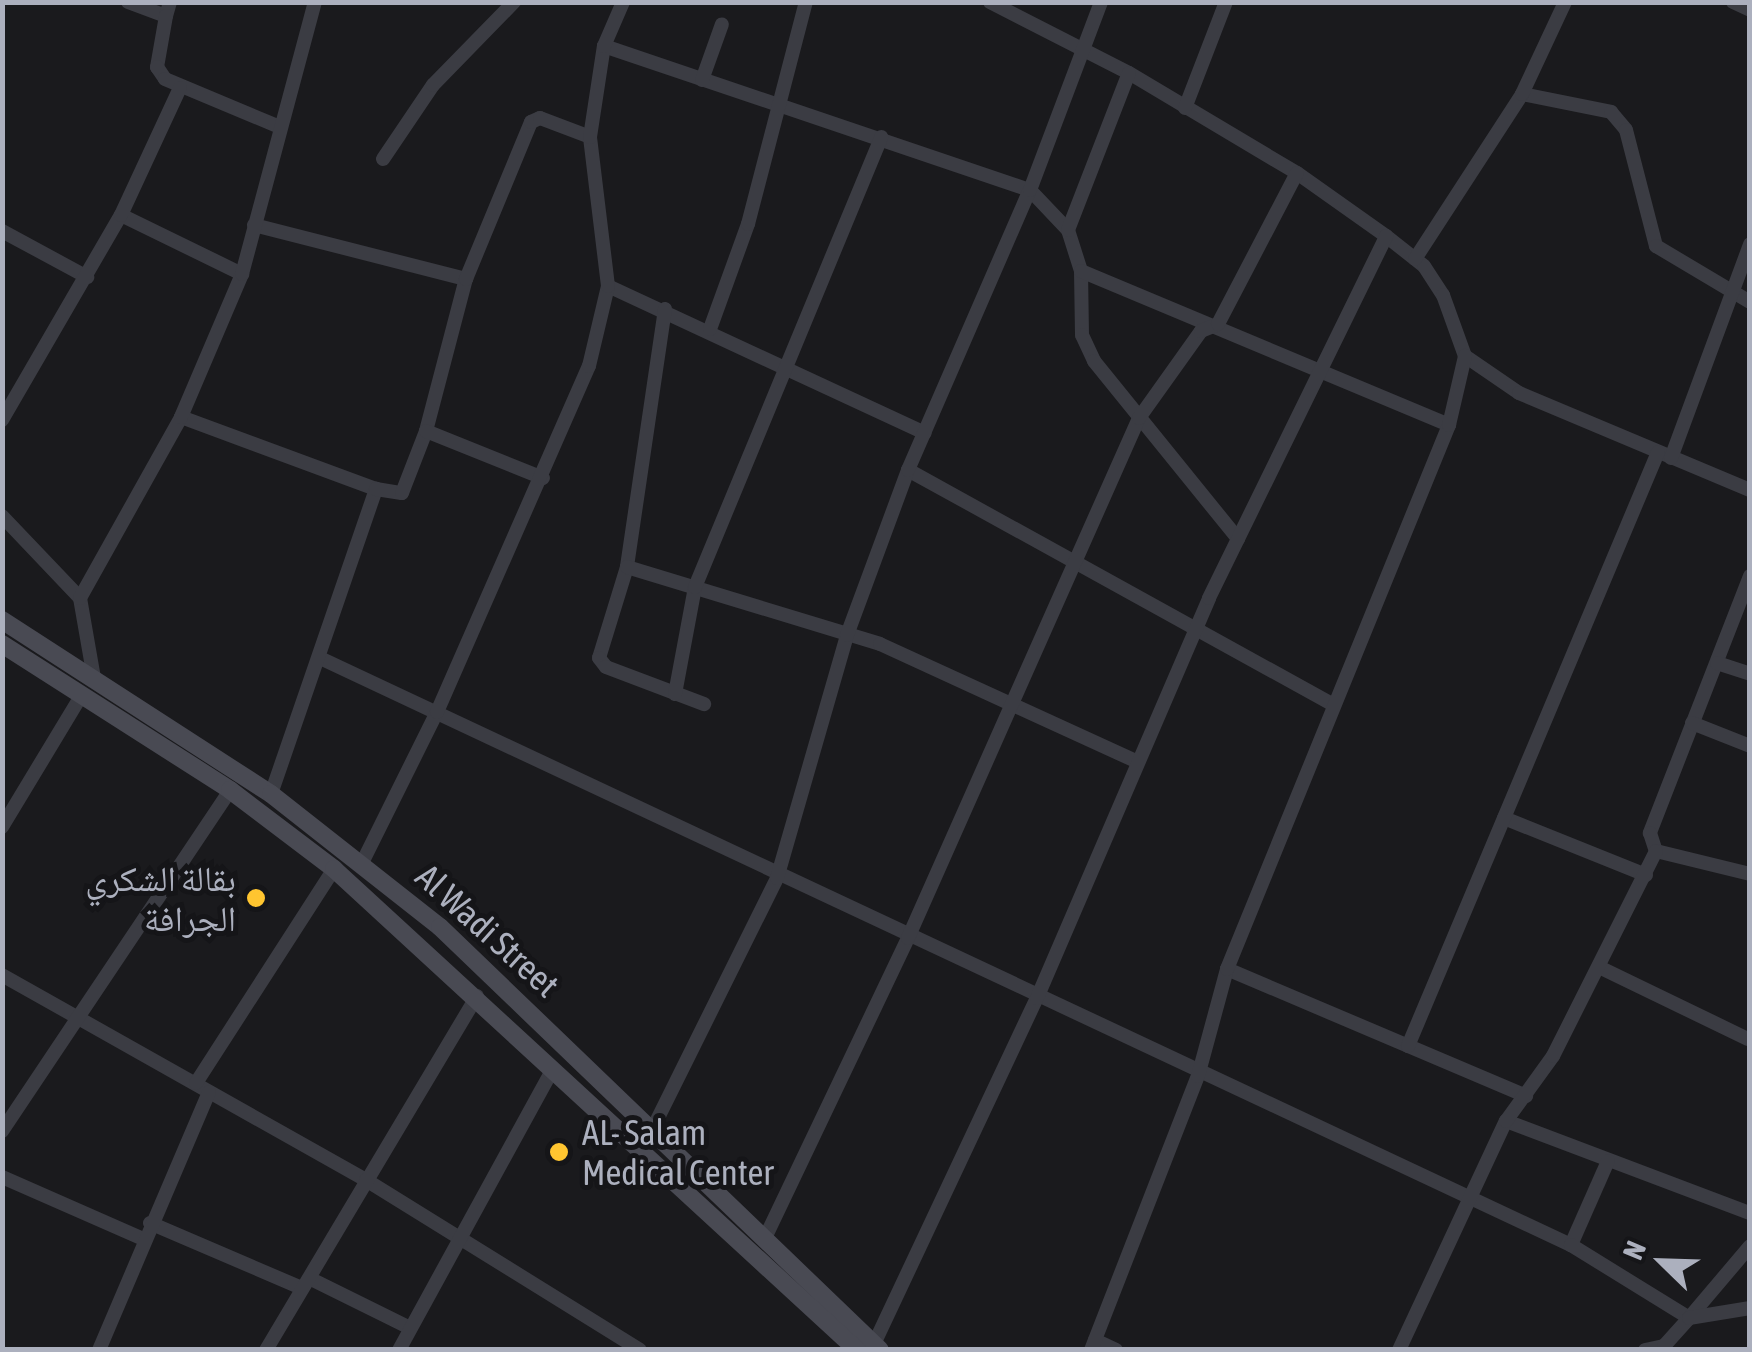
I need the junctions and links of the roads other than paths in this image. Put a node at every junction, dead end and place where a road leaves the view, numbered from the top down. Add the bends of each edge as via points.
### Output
1 (128, 2) edge
2 (315, 2) edge
3 (514, 2) edge
4 (622, 2) edge
5 (806, 2) edge
6 (990, 2) edge
7 (1101, 2) edge
8 (1226, 2) edge
9 (1565, 2) edge
10 (1732, 2) edge
11 (168, 10) edge
12 (1750, 10) edge
13 (722, 24) dead end
14 (604, 46) junction
15 (1082, 50) junction
16 (1129, 73) junction
17 (702, 80) junction
18 (180, 88) junction
19 (1522, 94) junction
20 (778, 106) junction
21 (1185, 108) junction
22 (280, 127) junction
23 (880, 137) junction
24 (590, 138) junction
25 (382, 159) dead end
26 (1297, 173) junction
27 (1030, 190) junction
28 (121, 216) junction
29 (254, 225) junction
30 (1068, 230) junction
31 (2, 231) edge
32 (1386, 236) junction
33 (1750, 244) edge
34 (1416, 259) junction
35 (1081, 270) junction
36 (242, 274) junction
37 (87, 277) junction
38 (466, 279) junction
39 (608, 286) junction
40 (1735, 294) junction
41 (1750, 302) edge
42 (664, 310) junction
43 (1218, 324) junction
44 (710, 329) junction
45 (1466, 356) junction
46 (790, 368) junction
47 (1316, 370) junction
48 (181, 417) junction
49 (1138, 418) junction
50 (2, 420) edge
51 (1450, 425) junction
52 (426, 431) junction
53 (924, 433) junction
54 (1665, 455) junction
55 (908, 470) junction
56 (543, 478) junction
57 (376, 489) junction
58 (1750, 490) edge
59 (2, 516) edge
60 (1238, 539) junction
61 (1073, 559) junction
62 (627, 567) junction
63 (1750, 576) edge
64 (694, 587) junction
65 (80, 598) junction
66 (2, 620) edge
67 (1196, 627) junction
68 (848, 635) junction
69 (2, 644) edge
70 (320, 658) junction
71 (1717, 663) junction
72 (1750, 674) edge
73 (94, 678) junction
74 (675, 694) junction
75 (82, 696) junction
76 (1010, 702) junction
77 (704, 704) dead end
78 (1332, 704) junction
79 (437, 712) junction
80 (1692, 723) junction
81 (1750, 746) edge
82 (1136, 762) junction
83 (230, 790) junction
84 (270, 794) junction
85 (1504, 818) junction
86 (2, 827) edge
87 (1656, 851) junction
88 (362, 863) junction
89 (334, 869) junction
90 (1750, 874) edge
91 (1646, 875) junction
92 (777, 878) junction
93 (908, 938) junction
94 (1602, 968) junction
95 (1227, 969) junction
96 (2, 974) edge
97 (477, 996) junction
98 (1037, 998) junction
99 (74, 1018) junction
100 (1749, 1040) edge
101 (1408, 1046) junction
102 (553, 1069) junction
103 (1198, 1076) junction
104 (203, 1087) junction
105 (1526, 1096) junction
106 (1506, 1121) junction
107 (652, 1130) junction
108 (2, 1131) edge
109 (1608, 1161) junction
110 (2, 1177) edge
111 (366, 1180) junction
112 (1470, 1202) junction
113 (1750, 1214) edge
114 (150, 1223) junction
115 (765, 1238) junction
116 (143, 1239) junction
117 (459, 1240) junction
118 (1571, 1245) junction
119 (1750, 1246) edge
120 (306, 1284) junction
121 (1750, 1308) edge
122 (1689, 1318) junction
123 (410, 1328) junction
124 (1093, 1344) edge
125 (871, 1348) edge
126 (1663, 1348) edge
127 (99, 1350) edge
128 (266, 1350) edge
129 (399, 1350) edge
130 (640, 1350) edge
131 (1116, 1350) edge
132 (1400, 1350) edge
133 (1645, 1350) edge

1 - 11 street
2 - 22 street
3 - 25 street via 433,85
4 - 14 street
5 - 20 street
6 - 15 street
7 - 15 street
8 - 21 street
9 - 19 street
10 - 12 street
11 - 18 street via 157,67
13 - 17 street
14 - 17 street
14 - 24 street
15 - 16 street
15 - 27 street
16 - 21 street
16 - 30 street
17 - 20 street
18 - 22 street
18 - 28 street
19 - 34 street
19 - 40 street via 1612,112 1626,130 1656,246
20 - 23 street
20 - 44 street via 748,224
21 - 26 street
22 - 29 street
23 - 27 street
23 - 46 street
24 - 38 street via 534,118
24 - 39 street
26 - 32 street
26 - 43 street
27 - 30 street
27 - 53 street
28 - 36 street
28 - 37 street
29 - 36 street
29 - 38 street
30 - 35 street
31 - 37 street
32 - 34 street
32 - 47 street
33 - 40 street
34 - 45 street via 1443,294
35 - 43 street
35 - 49 street via 1086,348
36 - 48 street
37 - 50 street
38 - 52 street
39 - 42 street
39 - 56 street via 588,366
40 - 41 street
40 - 54 street
42 - 44 street
42 - 62 street
43 - 47 street
43 - 49 street via 1201,331
44 - 46 street
45 - 51 street
45 - 54 street via 1519,394
46 - 53 street
46 - 64 street
47 - 51 street
47 - 60 street
48 - 57 street
48 - 65 street
49 - 60 street
49 - 61 street
51 - 78 street
52 - 56 street
52 - 57 street via 402,493
53 - 55 street
54 - 58 street
54 - 85 street
55 - 61 street
55 - 68 street
56 - 79 street
57 - 70 street
59 - 65 street
60 - 67 street
61 - 67 street
61 - 76 street
62 - 64 street
62 - 74 street via 600,664
63 - 71 street
64 - 68 street
64 - 74 street
65 - 73 street
66 - 73 main road, Al Wadi Street
67 - 78 street
67 - 82 street
68 - 76 street
68 - 92 street
69 - 75 main road, Al Wadi Street
70 - 79 street
70 - 84 street
71 - 72 street
71 - 80 street
73 - 84 main road, Al Wadi Street
74 - 77 street
75 - 83 main road, Al Wadi Street
75 - 86 street
76 - 82 street
76 - 93 street
78 - 95 street
79 - 88 street
79 - 92 street
80 - 81 street
80 - 87 street via 1650,833
82 - 98 street
83 - 89 main road, Al Wadi Street
83 - 99 street
84 - 88 main road, Al Wadi Street
85 - 91 street
85 - 101 street
87 - 90 street
87 - 91 street
88 - 107 main road, Al Wadi Street via 440,927
89 - 97 main road, Al Wadi Street
89 - 104 street
91 - 94 street
92 - 93 street
92 - 107 street
93 - 98 street
93 - 115 street
94 - 100 street
94 - 105 street
95 - 101 street
95 - 103 street
96 - 99 street
97 - 102 main road, Al Wadi Street
97 - 111 street
98 - 103 street
98 - 125 street
99 - 104 street
99 - 108 street
101 - 105 street
102 - 117 street
102 - 125 main road, Al Wadi Street
103 - 112 street
103 - 124 street
104 - 111 street
104 - 114 street
105 - 106 street
106 - 109 street
106 - 112 street
107 - 115 main road, Al Wadi Street
109 - 113 street
109 - 118 street
110 - 116 street
111 - 117 street
111 - 120 street
112 - 118 street
112 - 132 street
114 - 116 street
114 - 120 street
115 - 125 main road, Al Wadi Street
116 - 127 street
117 - 123 street
117 - 130 street
118 - 122 street
119 - 122 street
120 - 123 street
120 - 128 street
121 - 122 street
122 - 126 street
123 - 129 street
124 - 131 street
126 - 133 street

